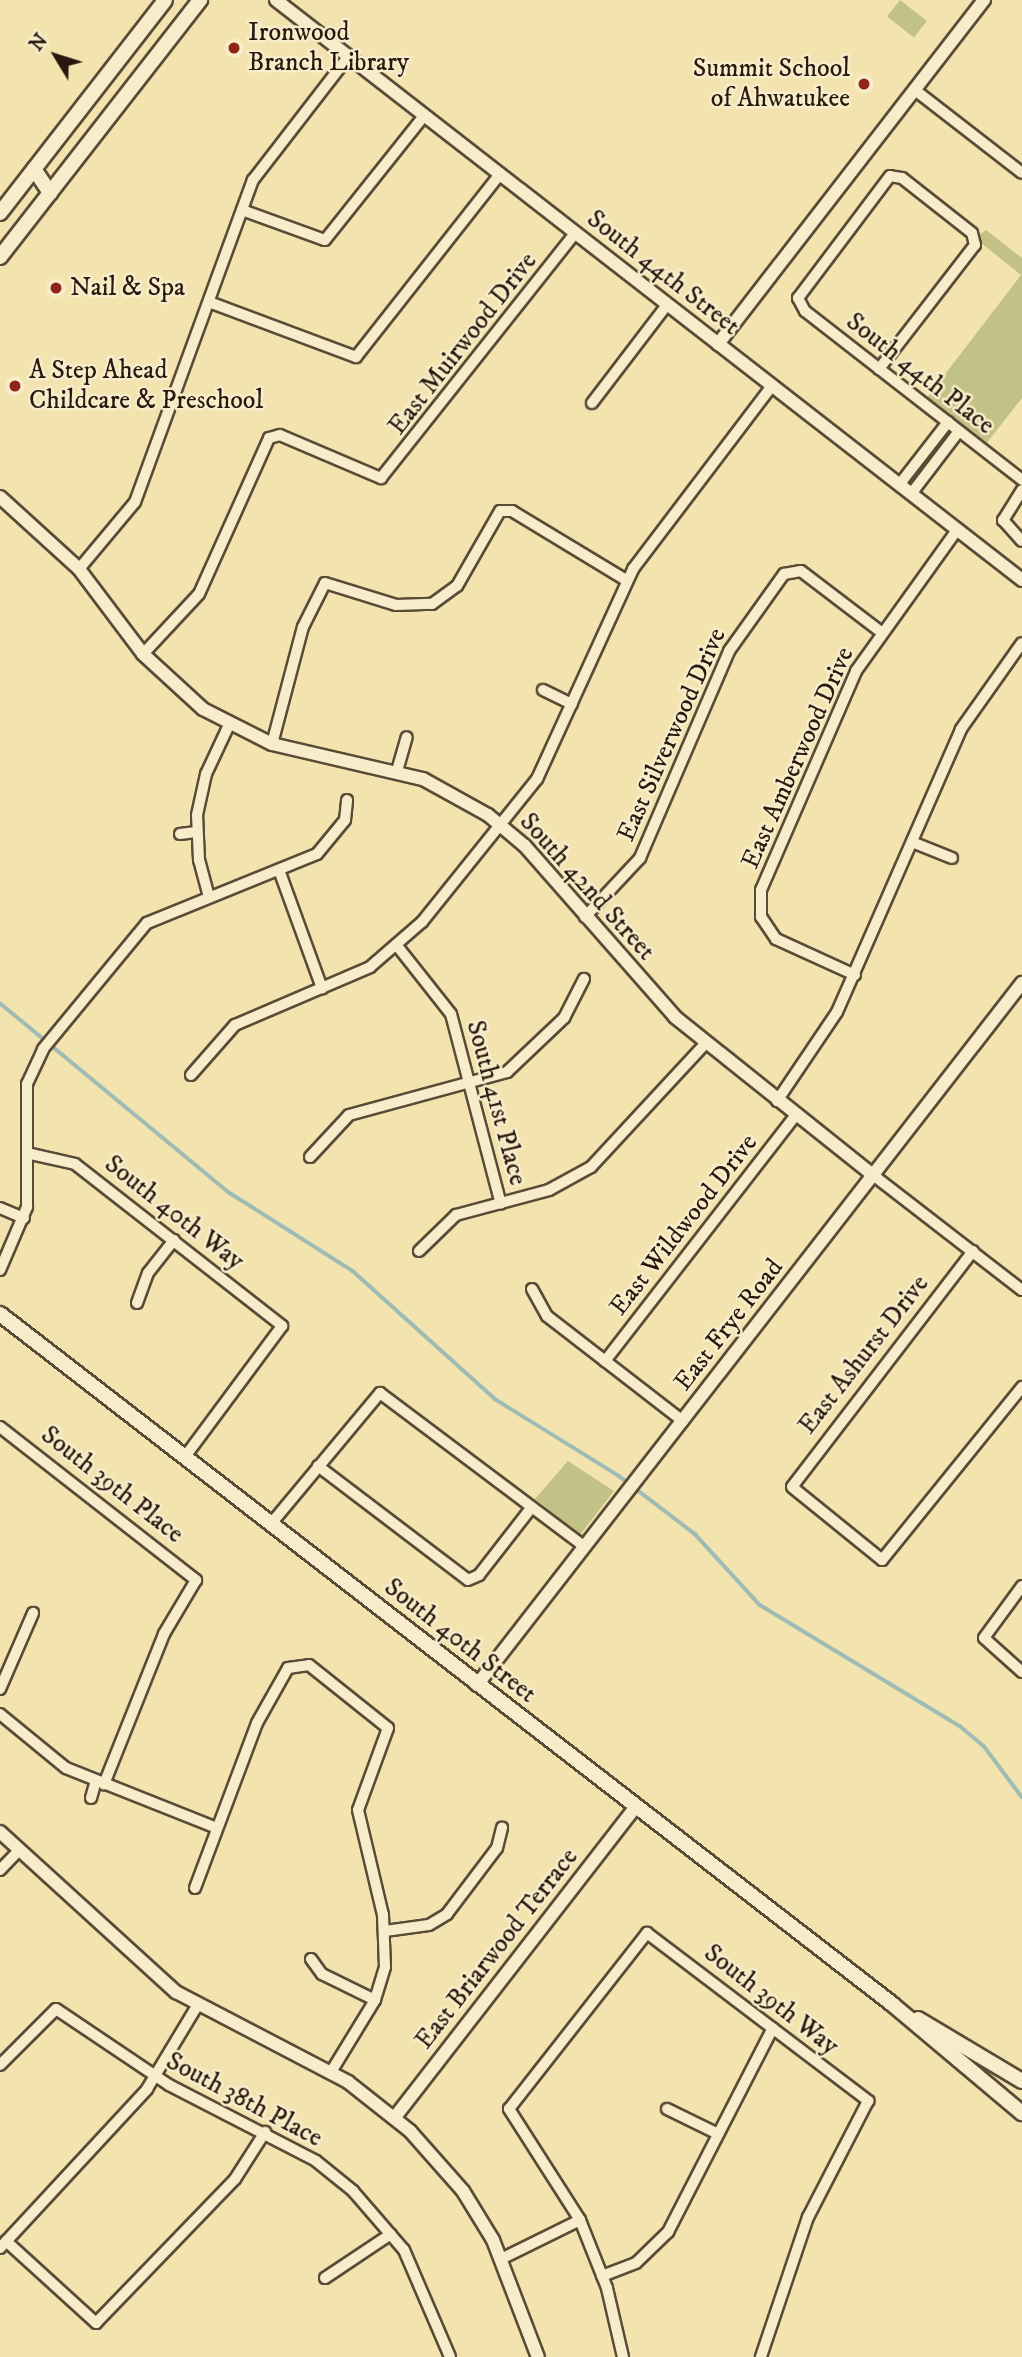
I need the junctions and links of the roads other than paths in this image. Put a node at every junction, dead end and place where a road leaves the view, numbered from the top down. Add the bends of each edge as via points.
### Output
1 (164, 0) edge
2 (200, 0) edge
3 (276, 0) edge
4 (984, 0) edge
5 (348, 57) junction
6 (915, 90) junction
7 (424, 116) junction
8 (34, 169) junction
9 (1022, 173) edge
10 (499, 175) junction
11 (50, 193) junction
12 (242, 210) junction
13 (0, 213) edge
14 (575, 233) junction
15 (0, 257) edge
16 (209, 302) junction
17 (667, 305) junction
18 (718, 344) junction
19 (879, 369) junction
20 (772, 386) junction
21 (592, 403) dead end
22 (948, 422) junction
23 (959, 431) junction
24 (925, 452) junction
25 (936, 461) junction
26 (1022, 480) edge
27 (899, 485) junction
28 (1022, 490) edge
29 (911, 494) junction
30 (0, 496) edge
31 (957, 530) junction
32 (1022, 541) edge
33 (79, 569) junction
34 (626, 580) junction
35 (1022, 580) edge
36 (881, 632) junction
37 (1022, 643) edge
38 (143, 654) junction
39 (542, 690) dead end
40 (572, 704) junction
41 (229, 725) junction
42 (407, 737) dead end
43 (272, 744) junction
44 (397, 771) junction
45 (347, 800) dead end
46 (501, 825) junction
47 (196, 832) junction
48 (180, 834) dead end
49 (912, 842) junction
50 (952, 858) dead end
51 (279, 870) junction
52 (209, 897) junction
53 (585, 917) junction
54 (398, 947) junction
55 (855, 975) junction
56 (584, 979) dead end
57 (322, 988) junction
58 (1020, 991) edge
59 (705, 1044) junction
60 (191, 1075) dead end
61 (470, 1083) junction
62 (777, 1101) junction
63 (796, 1115) junction
64 (31, 1154) junction
65 (310, 1157) dead end
66 (873, 1175) junction
67 (501, 1204) junction
68 (0, 1208) edge
69 (24, 1218) junction
70 (174, 1240) junction
71 (419, 1251) dead end
72 (972, 1251) junction
73 (0, 1270) edge
74 (1021, 1288) edge
75 (532, 1289) dead end
76 (137, 1303) dead end
77 (0, 1314) edge
78 (605, 1361) junction
79 (1022, 1387) edge
80 (682, 1421) junction
81 (0, 1427) edge
82 (184, 1458) junction
83 (318, 1466) junction
84 (532, 1507) junction
85 (270, 1525) junction
86 (585, 1547) junction
87 (1022, 1586) edge
88 (33, 1613) dead end
89 (1022, 1672) edge
90 (477, 1685) junction
91 (0, 1689) edge
92 (0, 1714) edge
93 (100, 1782) junction
94 (91, 1798) dead end
95 (635, 1808) junction
96 (217, 1828) junction
97 (502, 1828) dead end
98 (0, 1832) edge
99 (19, 1850) junction
100 (0, 1870) edge
101 (195, 1888) dead end
102 (385, 1931) junction
103 (311, 1959) dead end
104 (375, 2000) junction
105 (892, 2004) junction
106 (197, 2006) junction
107 (773, 2028) junction
108 (0, 2065) edge
109 (331, 2073) junction
110 (155, 2077) junction
111 (1022, 2081) edge
112 (667, 2109) dead end
113 (1022, 2113) edge
114 (395, 2117) junction
115 (265, 2132) junction
116 (714, 2132) junction
117 (580, 2220) junction
118 (391, 2234) junction
119 (3, 2244) edge
120 (503, 2258) junction
121 (602, 2276) junction
122 (325, 2278) dead end
123 (450, 2357) edge
124 (538, 2357) edge
125 (623, 2357) edge
126 (761, 2357) edge

1 - 8 main road
2 - 11 main road
3 - 5 street, South 44th Street
4 - 6 street
5 - 7 street, South 44th Street
5 - 12 street via 261,167
6 - 9 street
6 - 18 street
7 - 10 street, South 44th Street
7 - 12 street via 325,240
8 - 11 main road
8 - 13 main road
10 - 14 street, South 44th Street
10 - 16 street via 356,357
11 - 15 main road
12 - 16 street
14 - 17 street, South 44th Street
14 - 38 street, East Muirwood Drive via 381,478 280,435 269,438 199,594
16 - 33 street via 135,502
17 - 18 street, South 44th Street
17 - 21 street
18 - 20 street, South 44th Street
19 - 19 street, South 44th Place via 975,238 902,178 890,176 798,298 805,311
19 - 22 street, South 44th Place
20 - 27 street, South 44th Street
20 - 34 street
22 - 23 street, South 44th Place
22 - 24 street
23 - 25 street
23 - 26 street, South 44th Place
24 - 25 street
24 - 27 street
25 - 29 street
27 - 29 street, South 44th Street
28 - 32 street via 1003,520
29 - 31 street, South 44th Street
30 - 33 street, South 42nd Street
31 - 35 street, South 44th Street
31 - 36 street, East Amberwood Drive
33 - 38 street, South 42nd Street
34 - 40 street
34 - 43 street via 512,511 500,511 457,586 432,604 396,605 325,583 303,627
36 - 53 street, East Silverwood Drive via 792,568 729,651 640,858
36 - 55 street, East Amberwood Drive via 835,713 759,903 776,939
37 - 49 street via 961,729
38 - 41 street, South 42nd Street via 186,697
39 - 40 street
40 - 46 street via 537,779
41 - 43 street, South 42nd Street
41 - 47 street via 206,774
42 - 44 street
43 - 44 street, South 42nd Street
44 - 46 street, South 42nd Street via 459,796
45 - 51 street via 345,820 328,843
46 - 53 street, South 42nd Street
46 - 54 street
47 - 48 street
47 - 52 street
49 - 50 street
49 - 55 street
51 - 52 street
51 - 57 street
52 - 64 street via 163,913 136,932 43,1049 28,1075
53 - 59 street, South 42nd Street
54 - 57 street
54 - 61 street, South 41st Place via 451,1014
55 - 62 street via 816,1047
56 - 61 street via 570,1009 524,1061
57 - 60 street via 244,1019
58 - 66 street, East Frye Road
59 - 62 street, South 42nd Street
59 - 67 street via 609,1153 549,1190
61 - 65 street via 349,1115
61 - 67 street, South 41st Place
62 - 63 street, South 42nd Street
63 - 66 street, South 42nd Street
63 - 78 street, East Wildwood Drive
64 - 69 street
64 - 70 street, South 40th Way via 75,1164
66 - 72 street, South 42nd Street
66 - 80 street, East Frye Road
67 - 71 street via 442,1223
68 - 69 street
69 - 73 street
70 - 76 street via 148,1273
70 - 82 street, South 40th Way via 282,1326
72 - 74 street, South 42nd Street
72 - 79 street, East Ashurst Drive via 792,1487 882,1560
75 - 78 street via 547,1316
77 - 82 main road, South 40th Street
78 - 80 street
80 - 86 street, East Frye Road
81 - 93 street, South 39th Place via 196,1580 164,1634
82 - 85 main road, South 40th Street
83 - 84 street via 380,1393
83 - 84 street via 468,1580 479,1576
83 - 85 street
84 - 86 street
85 - 90 main road, South 40th Street
86 - 90 street, East Frye Road
87 - 89 street via 984,1637
88 - 91 street
90 - 95 main road, South 40th Street
92 - 93 street via 66,1768
93 - 94 street
93 - 96 street
95 - 105 main road, South 40th Street
95 - 114 street, East Briarwood Terrace
96 - 101 street
96 - 102 street via 261,1713 288,1668 299,1663 388,1728 358,1810
97 - 102 street via 497,1849 447,1914 429,1925
98 - 99 street
99 - 100 street
99 - 106 street via 144,1967
102 - 104 street via 385,1967
103 - 104 street via 322,1974
104 - 109 street
105 - 111 main road, South 40th Street
105 - 113 main road, South 40th Street
106 - 109 street
106 - 110 street
107 - 116 street
107 - 117 street, South 39th Way via 646,1933 509,2109
107 - 126 street, South 39th Way via 868,2101 808,2217
108 - 110 street, South 38th Place via 56,2009
109 - 114 street
110 - 115 street, South 38th Place
110 - 119 street
112 - 116 street
114 - 120 street via 457,2182
115 - 118 street, South 38th Place via 344,2183
115 - 119 street via 235,2179 96,2323
116 - 121 street via 668,2232 636,2263
117 - 120 street
117 - 121 street
118 - 122 street
118 - 123 street, South 38th Place via 419,2276
120 - 124 street
121 - 125 street

